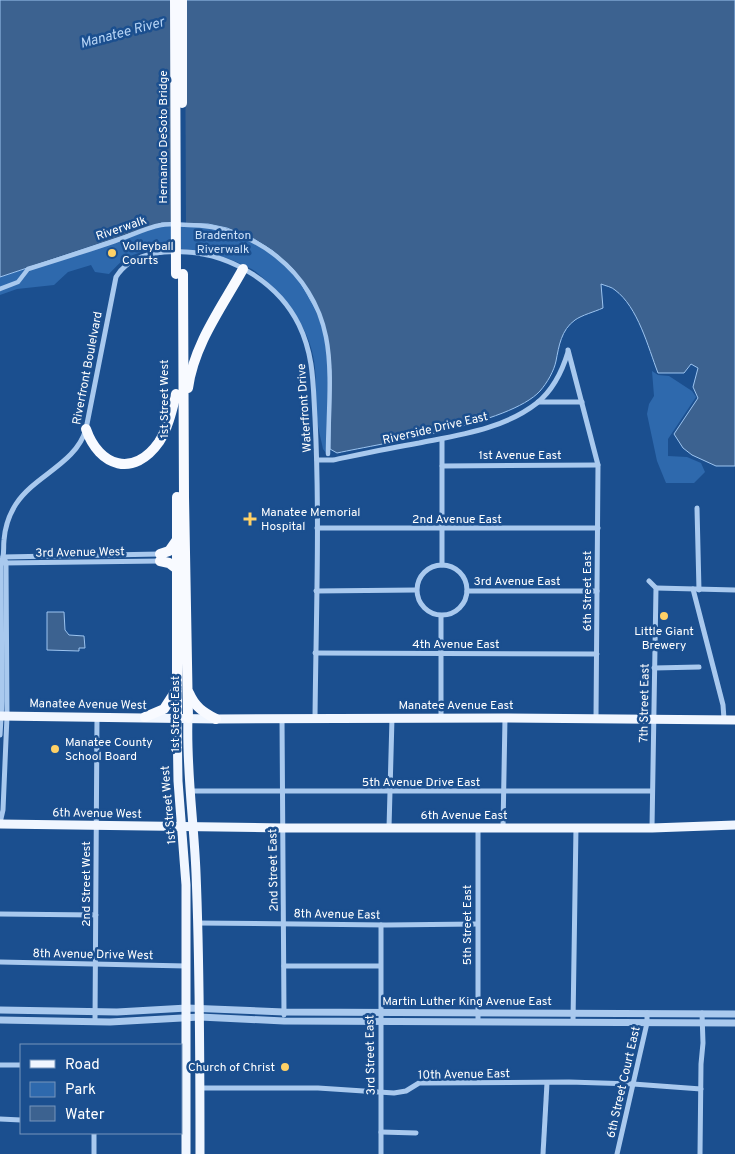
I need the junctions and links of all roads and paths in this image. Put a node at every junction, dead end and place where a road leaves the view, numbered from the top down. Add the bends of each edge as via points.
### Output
1 (175, 0) edge
2 (182, 0) edge
3 (243, 269) junction
4 (179, 274) junction
5 (0, 289) edge
6 (111, 295) joint
7 (176, 394) junction
8 (538, 402) junction
9 (582, 402) junction
10 (183, 418) junction
11 (86, 429) junction
12 (442, 438) junction
13 (328, 454) dead end
14 (317, 460) junction
15 (598, 465) junction
16 (442, 466) junction
17 (697, 508) dead end
18 (317, 528) junction
19 (598, 528) junction
20 (442, 529) junction
21 (177, 540) junction
22 (82, 556) junction
23 (160, 558) junction
24 (2, 561) edge
25 (83, 562) junction
26 (442, 565) junction
27 (177, 569) junction
28 (649, 581) dead end
29 (656, 588) junction
30 (416, 590) junction
31 (696, 590) junction
32 (735, 590) edge
33 (316, 591) junction
34 (467, 591) junction
35 (597, 591) junction
36 (441, 616) junction
37 (315, 653) junction
38 (441, 654) junction
39 (597, 654) junction
40 (699, 667) dead end
41 (654, 668) junction
42 (176, 688) junction
43 (188, 690) junction
44 (3, 716) edge
45 (97, 717) junction
46 (145, 717) junction
47 (177, 718) junction
48 (188, 718) junction
49 (282, 718) junction
50 (315, 718) junction
51 (392, 718) junction
52 (441, 718) junction
53 (505, 718) junction
54 (596, 718) junction
55 (216, 719) junction
56 (653, 719) junction
57 (724, 719) junction
58 (735, 720) edge
59 (0, 735) edge
60 (2, 764) edge
61 (190, 791) junction
62 (282, 791) junction
63 (390, 791) junction
64 (504, 792) junction
65 (652, 792) junction
66 (0, 824) edge
67 (735, 825) edge
68 (96, 826) junction
69 (182, 827) junction
70 (193, 828) junction
71 (283, 828) junction
72 (389, 828) junction
73 (478, 828) junction
74 (503, 828) junction
75 (576, 828) junction
76 (652, 828) junction
77 (0, 914) edge
78 (96, 915) junction
79 (197, 922) junction
80 (284, 923) junction
81 (477, 924) junction
82 (381, 925) junction
83 (0, 962) edge
84 (96, 964) junction
85 (186, 966) junction
86 (284, 966) junction
87 (380, 966) junction
88 (187, 1008) junction
89 (0, 1010) edge
90 (95, 1012) junction
91 (200, 1012) junction
92 (284, 1012) junction
93 (380, 1012) junction
94 (478, 1012) junction
95 (574, 1013) junction
96 (647, 1013) junction
97 (702, 1014) junction
98 (735, 1014) edge
99 (187, 1017) junction
100 (0, 1020) edge
101 (95, 1021) junction
102 (284, 1021) junction
103 (379, 1022) junction
104 (478, 1022) junction
105 (574, 1022) junction
106 (647, 1022) junction
107 (702, 1023) junction
108 (735, 1023) edge
109 (0, 1065) edge
110 (20, 1065) edge
111 (184, 1069) edge
112 (547, 1083) junction
113 (633, 1084) junction
114 (200, 1088) junction
115 (701, 1089) junction
116 (380, 1092) junction
117 (0, 1119) edge
118 (20, 1120) edge
119 (184, 1122) edge
120 (380, 1132) junction
121 (416, 1133) dead end
122 (94, 1134) edge
123 (94, 1154) edge
124 (186, 1154) edge
125 (200, 1154) edge
126 (381, 1154) edge
127 (543, 1154) edge
128 (617, 1154) edge
129 (700, 1154) edge

1 - 4 highway, Hernando DeSoto Bridge, bridge
2 - 4 highway, Hernando DeSoto Bridge, bridge
3 - 6 street, Waterfront Drive via 198,253 155,254 136,258 124,266 116,277
3 - 10 highway via 196,356
3 - 14 street, Waterfront Drive via 281,298 304,336 313,370
4 - 7 highway, 1st Street West
4 - 10 highway, 1st Street East
5 - 13 street, Riverwalk via 18,282 28,270 163,224 207,225 246,236 289,267 310,294 320,315 329,360
6 - 11 street, Riverfront Boulelvard
7 - 11 highway via 162,436 150,452 138,460 123,464 103,457 90,441
7 - 21 highway, 1st Street West
8 - 9 street
8 - 9 street, 6th Street East via 559,377 568,350
8 - 12 street, Riverside Drive East via 492,425
9 - 15 street, 6th Street East
10 - 43 highway, 1st Street East
11 - 24 street, Riverfront Boulelvard via 83,438 64,461 34,483 11,512
12 - 14 street, Riverside Drive East via 333,460
12 - 16 street
14 - 18 street
15 - 16 street, 1st Avenue East
15 - 19 street, 6th Street East
16 - 20 street
17 - 31 street
18 - 20 street, 2nd Avenue East
18 - 33 street
19 - 20 street, 2nd Avenue East
19 - 35 street, 6th Street East
20 - 26 street
21 - 23 highway
21 - 27 highway, 1st Street West
22 - 23 street, 3rd Avenue West
22 - 24 street, 3rd Avenue West
22 - 25 street
23 - 25 street, 3rd Avenue West
23 - 27 highway
24 - 25 street, 3rd Avenue West
24 - 44 street, Riverfront Boulelvard
26 - 30 street via 424,572
26 - 34 street, 3rd Avenue East via 460,573
27 - 42 highway, 1st Street West
28 - 29 street
29 - 31 street
29 - 41 street, 7th Street East
30 - 33 street
30 - 36 street via 424,608
31 - 32 street
31 - 57 street
33 - 37 street
34 - 35 street, 3rd Avenue East
34 - 36 street, 3rd Avenue East via 459,609
35 - 39 street, 6th Street East
36 - 38 street
37 - 38 street, 4th Avenue East
37 - 50 street
38 - 39 street, 4th Avenue East
38 - 52 street
39 - 54 street, 6th Street East
40 - 41 street
41 - 56 street, 7th Street East
42 - 46 highway via 164,709
42 - 47 highway, 1st Street West
43 - 48 highway, 1st Street East
43 - 55 highway via 196,706
44 - 45 main road, Manatee Avenue West
44 - 59 street
44 - 60 street
45 - 46 main road, Manatee Avenue West
45 - 68 street, 2nd Street West
46 - 47 main road, Manatee Avenue West
47 - 48 main road, Manatee Avenue East
47 - 69 main road, 1st Street West
48 - 55 main road, Manatee Avenue East
48 - 61 main road, 1st Street East
49 - 50 main road, Manatee Avenue East
49 - 55 main road, Manatee Avenue East
49 - 62 street, 2nd Street East
50 - 51 main road, Manatee Avenue East
51 - 52 main road, Manatee Avenue East
51 - 63 street
52 - 53 main road, Manatee Avenue East
53 - 54 main road, Manatee Avenue East
53 - 64 street
54 - 56 main road, Manatee Avenue East
56 - 57 main road, Manatee Avenue East
56 - 65 street, 7th Street East
57 - 58 main road, Manatee Avenue East
60 - 66 street
61 - 62 street, 5th Avenue Drive East
61 - 70 main road, 1st Street East
62 - 63 street, 5th Avenue Drive East
62 - 71 street, 2nd Street East
63 - 64 street, 5th Avenue Drive East
63 - 72 street
64 - 65 street, 5th Avenue Drive East
64 - 74 street
65 - 76 street, 7th Street East
66 - 68 main road, 6th Avenue West
67 - 76 main road, 6th Avenue East
68 - 69 main road, 6th Avenue West
68 - 78 street, 2nd Street West
69 - 70 main road, 6th Avenue West
69 - 85 main road, 1st Street West via 186,877
70 - 71 main road, 6th Avenue East
70 - 79 main road, 1st Street East
71 - 72 main road, 6th Avenue East
71 - 80 street, 2nd Street East
72 - 73 main road, 6th Avenue East
73 - 74 main road, 6th Avenue East
73 - 81 street, 5th Street East
74 - 75 main road, 6th Avenue East
75 - 76 main road, 6th Avenue East
75 - 95 street
77 - 78 street
78 - 84 street, 2nd Street West
79 - 80 street, 8th Avenue East
79 - 91 main road, 1st Street East
80 - 82 street, 8th Avenue East
80 - 86 street, 2nd Street East
81 - 82 street, 8th Avenue East
81 - 94 street, 5th Street East
82 - 87 street, 3rd Street East
83 - 84 street, 8th Avenue Drive West
84 - 85 street, 8th Avenue Drive West
84 - 90 street, 2nd Street West
85 - 88 main road, 1st Street West
86 - 87 street
86 - 92 street, 2nd Street East
87 - 93 street, 3rd Street East
88 - 90 street
88 - 91 street
88 - 99 main road, 1st Street West
89 - 90 street
90 - 101 street, 2nd Street West
91 - 92 street, Martin Luther King Avenue East
91 - 99 street
91 - 102 street, Martin Luther King Avenue East
91 - 114 main road, 1st Street East
92 - 93 street, Martin Luther King Avenue East
92 - 102 street, 2nd Street East
93 - 94 street, Martin Luther King Avenue East
93 - 103 street, 3rd Street East
94 - 95 street, Martin Luther King Avenue East
94 - 104 street, 5th Street East
95 - 96 street, Martin Luther King Avenue East
95 - 105 street
96 - 97 street, Martin Luther King Avenue East
96 - 106 street, 6th Street Court East
97 - 98 street, Martin Luther King Avenue East
97 - 107 street
99 - 101 street
99 - 111 main road, 1st Street West
100 - 101 street
102 - 103 street, Martin Luther King Avenue East
103 - 104 street, Martin Luther King Avenue East
103 - 116 street, 3rd Street East
104 - 105 street, Martin Luther King Avenue East
105 - 106 street, Martin Luther King Avenue East
106 - 107 street, Martin Luther King Avenue East
106 - 113 street, 6th Street Court East
107 - 108 street, Martin Luther King Avenue East
107 - 115 street
109 - 110 street
111 - 119 main road, 1st Street West
112 - 113 street, 10th Avenue East
112 - 116 street, 10th Avenue East via 419,1083 402,1092
112 - 127 street
113 - 115 street, 10th Avenue East
113 - 128 street, 6th Street Court East
114 - 116 street, 10th Avenue East via 318,1088
114 - 125 main road, 1st Street East
115 - 129 street
116 - 120 street, 3rd Street East
117 - 118 street
119 - 124 main road, 1st Street West
120 - 121 street
120 - 126 street, 3rd Street East
122 - 123 street

